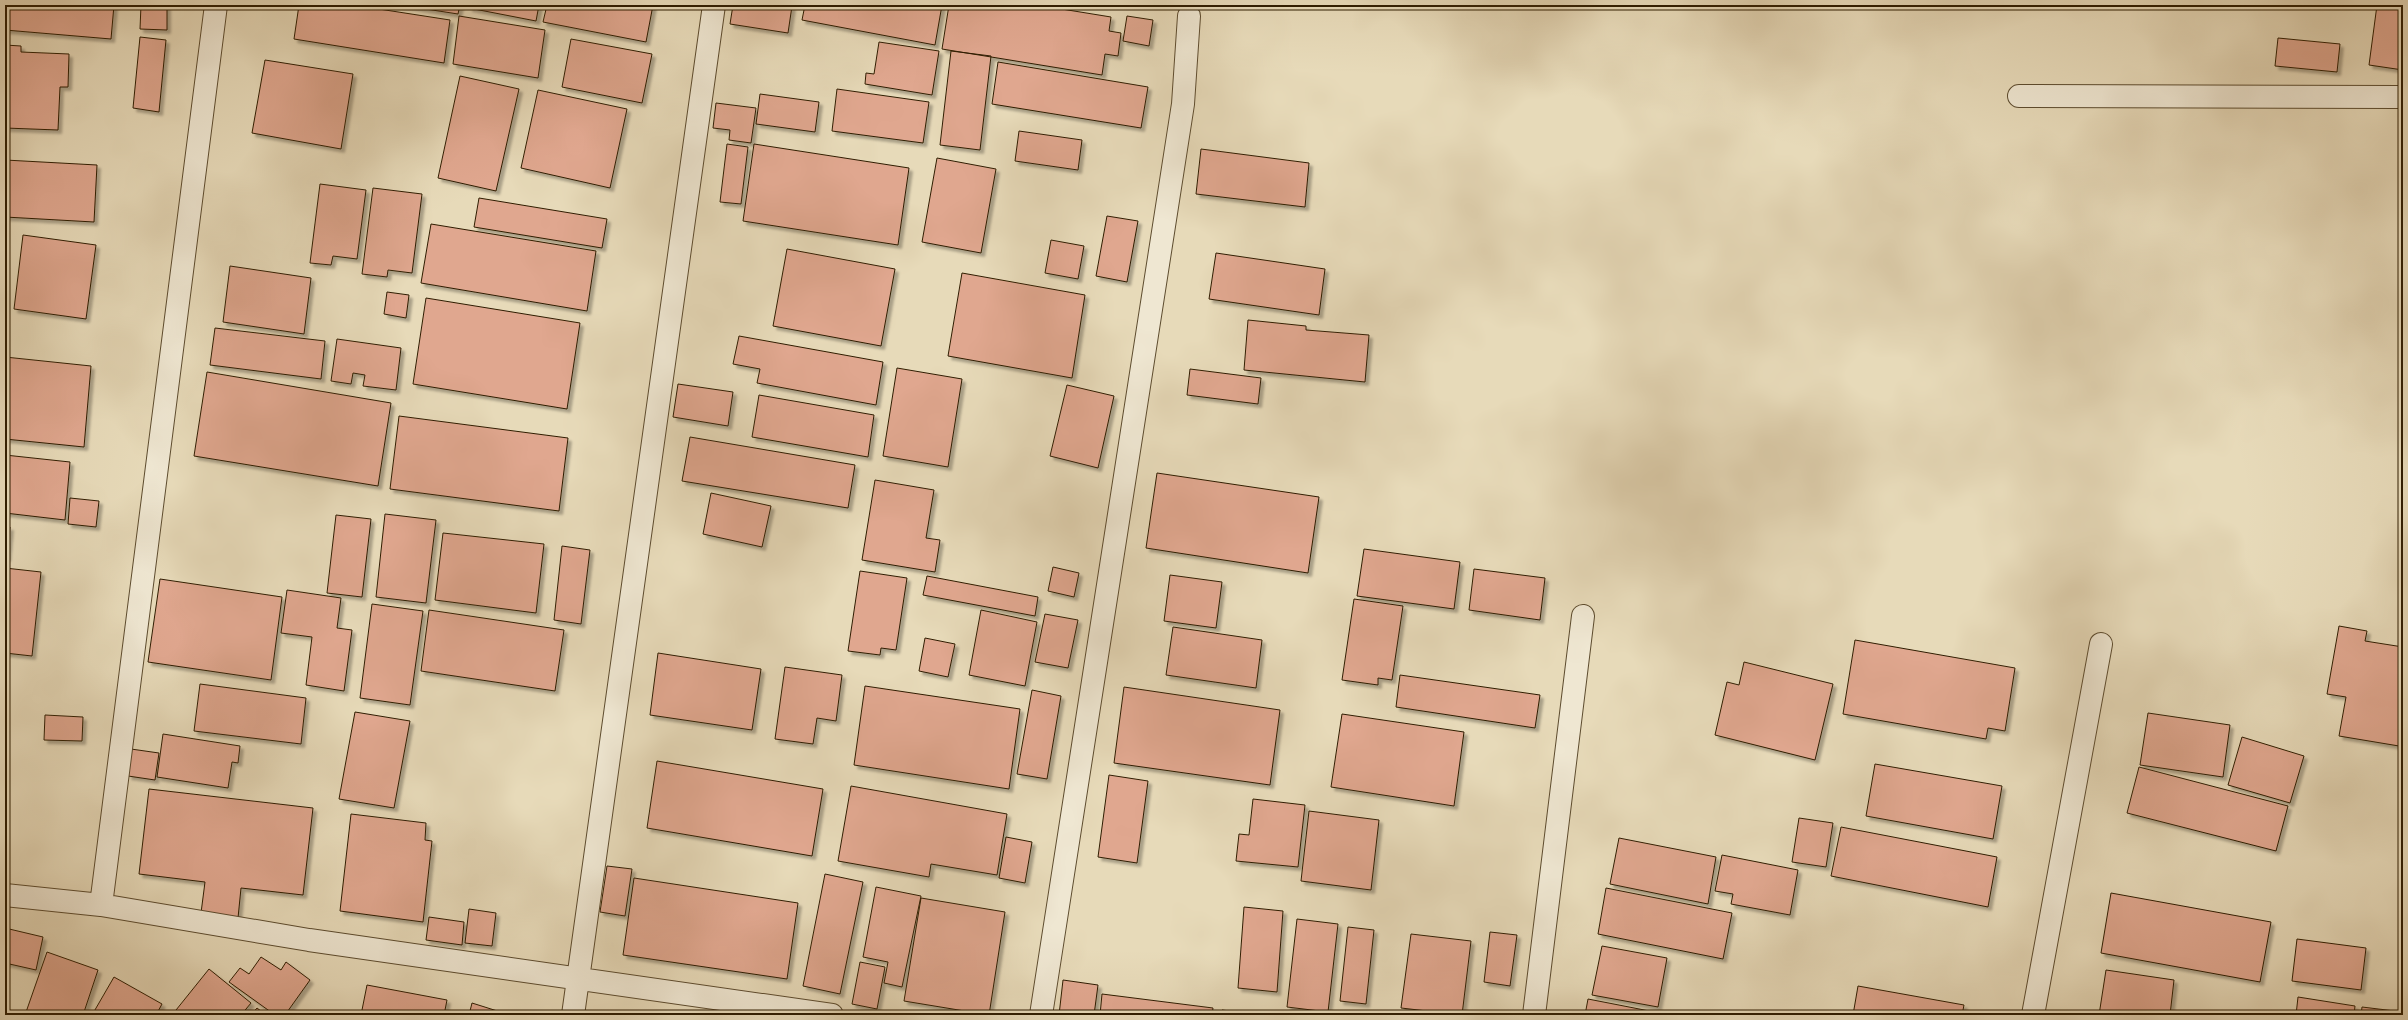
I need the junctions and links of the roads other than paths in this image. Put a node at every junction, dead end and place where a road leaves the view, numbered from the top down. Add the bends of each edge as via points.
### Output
1 (216, 5) edge
2 (714, 5) edge
3 (1189, 16) dead end
4 (2019, 96) dead end
5 (2403, 97) edge
6 (1583, 616) dead end
7 (2101, 644) dead end
8 (5, 895) edge
9 (101, 905) junction
10 (579, 978) junction
11 (573, 1015) edge
12 (832, 1015) edge
13 (1040, 1015) edge
14 (1534, 1015) edge
15 (2033, 1015) edge

1 - 9 street
2 - 10 street
3 - 13 street via 1183,104
4 - 5 street
6 - 14 street
7 - 15 street
8 - 9 street
9 - 10 street via 309,940
10 - 11 street
10 - 12 street

